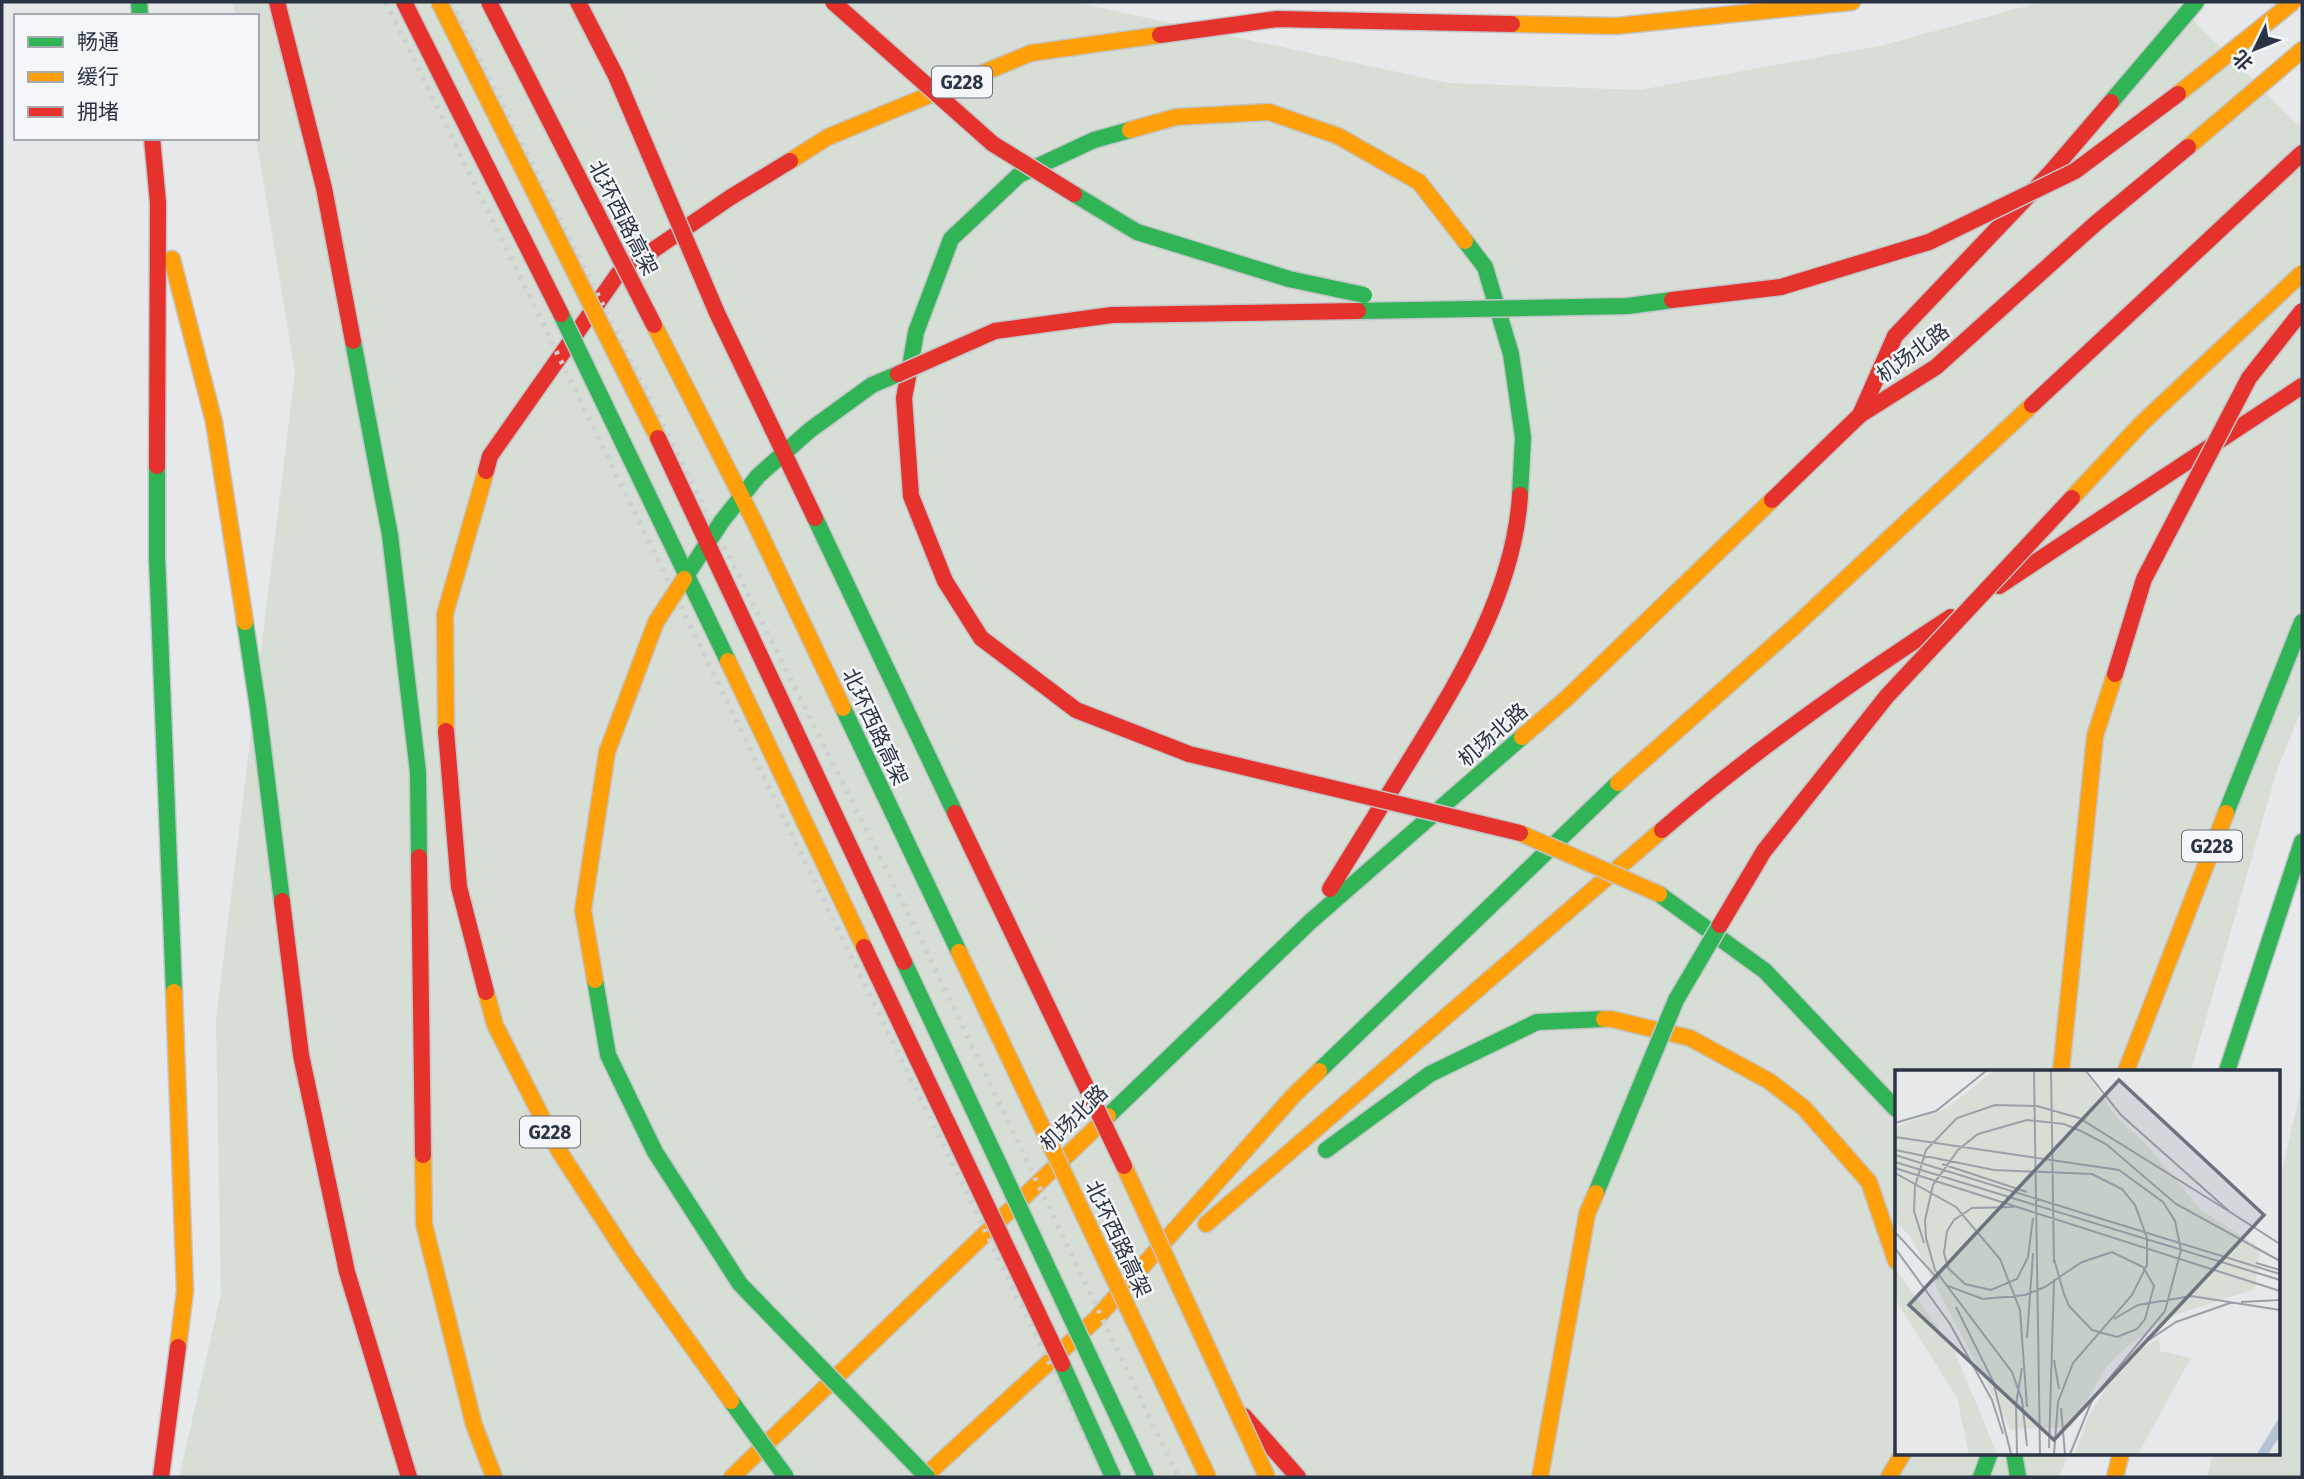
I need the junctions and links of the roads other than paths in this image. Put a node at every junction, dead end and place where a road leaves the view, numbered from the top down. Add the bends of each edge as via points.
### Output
1 (277, 2) edge
2 (404, 2) edge
3 (439, 2) edge
4 (489, 2) edge
5 (578, 2) edge
6 (833, 2) edge
7 (1852, 2) edge
8 (2196, 2) edge
9 (2293, 2) edge
10 (1329, 4) dead end
11 (1432, 22) junction
12 (2302, 50) edge
13 (152, 140) edge
14 (2302, 153) edge
15 (158, 203) junction
16 (2302, 273) edge
17 (1431, 309) junction
18 (2302, 312) edge
19 (2302, 386) edge
20 (1860, 415) junction
21 (2302, 622) edge
22 (1385, 800) edge
23 (1385, 800) edge
24 (1385, 800) edge
25 (1385, 800) edge
26 (2302, 842) edge
27 (1311, 921) junction
28 (2061, 1070) edge
29 (2126, 1070) edge
30 (2227, 1070) edge
31 (1895, 1108) edge
32 (1319, 1156) dead end
33 (1252, 1205) dead end
34 (1208, 1238) dead end
35 (1185, 1254) dead end
36 (1895, 1258) edge
37 (1096, 1319) junction
38 (1235, 1406) junction
39 (1902, 1454) edge
40 (1990, 1454) edge
41 (2014, 1454) edge
42 (2121, 1454) edge
43 (161, 1477) edge
44 (409, 1477) edge
45 (494, 1477) edge
46 (732, 1477) edge
47 (786, 1477) edge
48 (925, 1477) edge
49 (1113, 1477) edge
50 (1146, 1477) edge
51 (1208, 1477) edge
52 (1267, 1477) edge
53 (1298, 1477) edge
54 (1540, 1477) edge
55 (1889, 1477) edge
56 (1983, 1477) edge
57 (2018, 1477) edge
58 (2116, 1477) edge

1 - 45 main road via 324,188 390,536 418,772 424,1224 474,1425
2 - 49 main road, bridge via 603,399
3 - 50 main road, bridge via 640,401
4 - 51 main road, 北环西路高架, bridge via 756,525
5 - 38 main road, bridge via 616,76 717,313
6 - 17 main road, bridge via 993,144 1137,232 1289,279
7 - 11 main road, G228 via 1616,26
8 - 20 main road via 2050,173 1895,336
9 - 17 main road, bridge via 2075,171 1929,242 1768,289 1628,306
10 - 11 main road
11 - 47 main road, G228, bridge via 1277,19 1031,53 828,137 618,274 490,456 445,614 446,731 459,887 495,1025 559,1151
12 - 20 main road, 机场北路 via 2095,223 1936,367
13 - 15 main road
14 - 37 main road via 1804,618 1632,770 1294,1095
15 - 43 main road via 157,557 185,1291
15 - 44 main road via 214,422 258,708 301,1055 347,1272
16 - 54 main road, bridge via 2141,424 1887,695 1764,851 1676,1000 1587,1214
17 - 48 main road, bridge via 1112,315 995,331 872,384 810,430 758,476 722,521 656,622 607,752 583,909 608,1055 655,1152 740,1284
18 - 28 main road, bridge via 2249,379 2144,579 2095,736
19 - 37 main road via 1864,674 1692,804
20 - 27 main road, 机场北路 via 1567,698
21 - 29 main road, G228
22 - 27 main road, bridge
23 - 24 main road, bridge via 1454,688 1497,599 1518,522 1523,437 1510,354 1485,267 1419,182 1338,136 1269,112 1176,117 1094,140 1019,175 951,239 916,332 904,398 912,495 945,581 981,638 1076,710 1189,754
25 - 31 main road, bridge via 1514,830 1659,894 1765,971
26 - 30 main road
27 - 46 main road, 机场北路
32 - 36 main road via 1430,1074 1537,1022 1611,1019 1690,1038 1769,1081 1804,1108 1869,1182
33 - 34 main road
35 - 37 main road
37 - 48 main road
38 - 52 main road, bridge
38 - 53 main road
39 - 55 main road
40 - 56 main road
41 - 57 main road
42 - 58 main road

